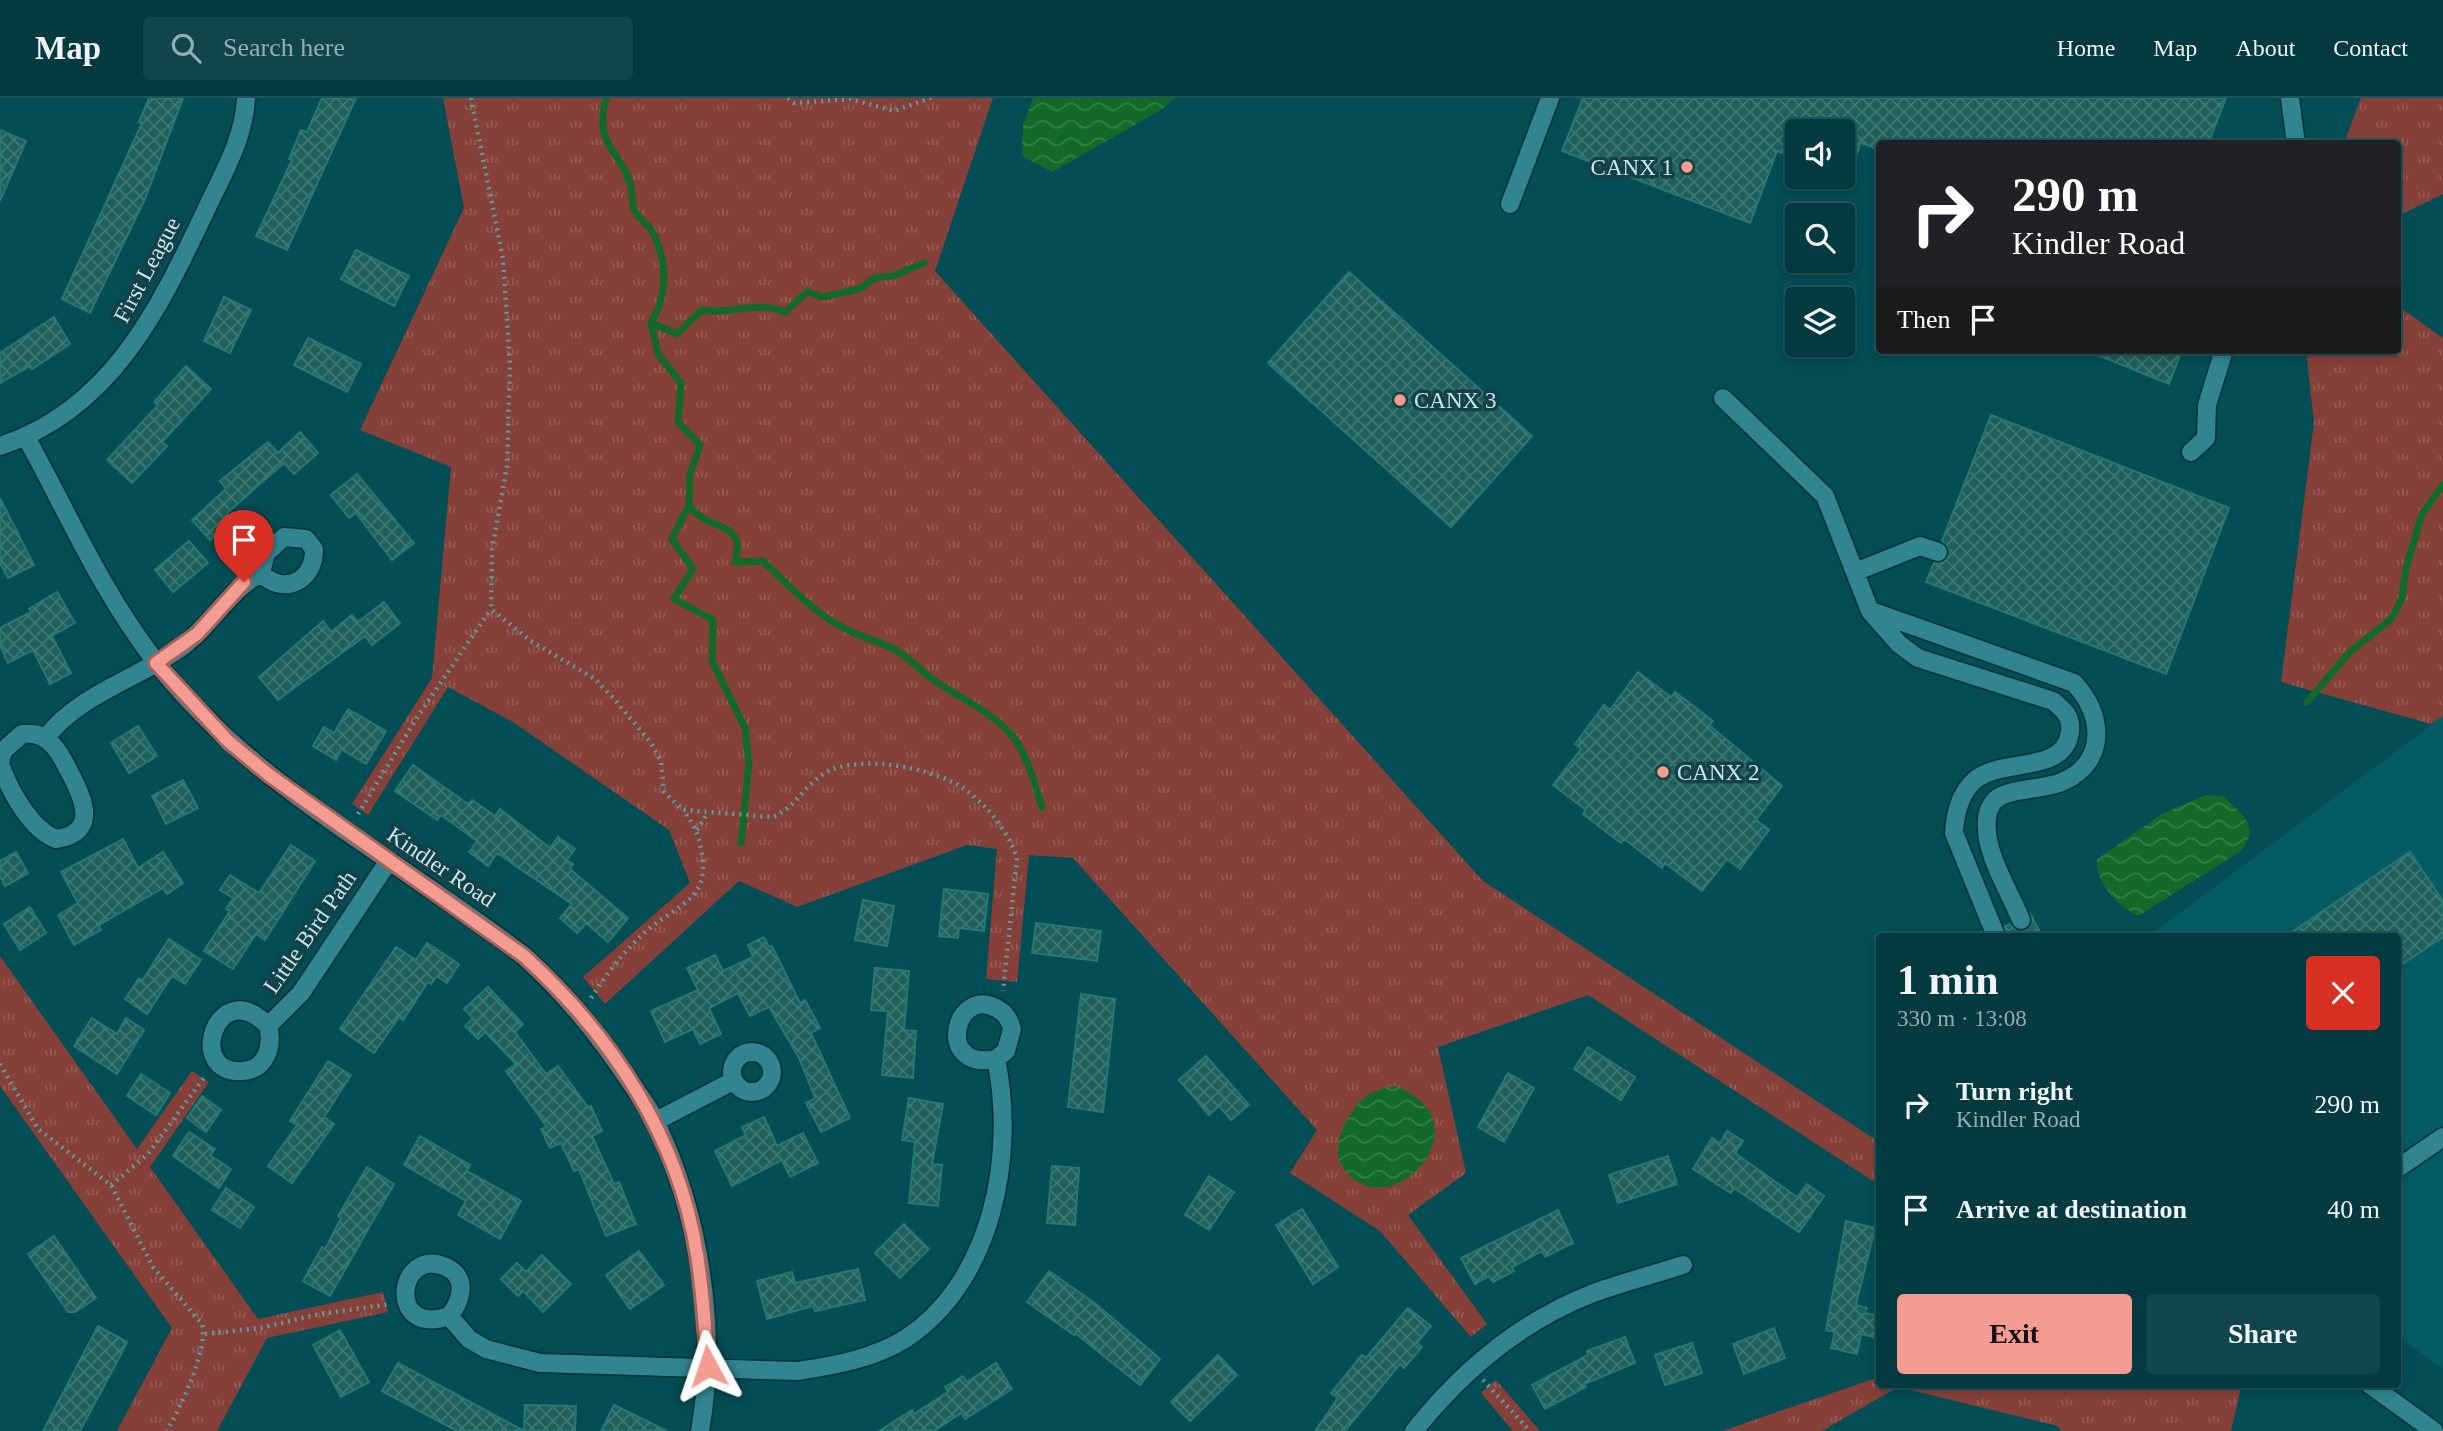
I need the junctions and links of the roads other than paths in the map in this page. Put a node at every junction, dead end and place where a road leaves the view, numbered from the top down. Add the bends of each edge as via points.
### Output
1 (246, 98) edge
2 (1550, 98) edge
3 (2290, 98) edge
4 (2295, 140) edge
5 (1510, 204) dead end
6 (2223, 354) edge
7 (1723, 398) dead end
8 (26, 437) junction
9 (0, 446) edge
10 (2191, 452) dead end
11 (1938, 552) dead end
12 (1855, 572) junction
13 (261, 573) dead end
14 (1870, 611) junction
15 (156, 663) junction
16 (46, 738) junction
17 (0, 763) edge
18 (388, 862) junction
19 (2021, 920) tunnel mouth
20 (1995, 933) edge
21 (268, 1026) junction
22 (996, 1059) junction
23 (733, 1081) dead end
24 (656, 1121) junction
25 (2443, 1137) edge
26 (2401, 1166) edge
27 (1683, 1265) dead end
28 (449, 1317) junction
29 (708, 1366) junction
30 (2375, 1388) edge
31 (700, 1431) edge
32 (1414, 1431) edge
33 (2434, 1431) edge

1 - 8 street, First League via 239,139 163,300 137,341 72,407
2 - 5 street
3 - 4 street
6 - 10 street via 2207,405 2206,438
7 - 12 street via 1825,496
8 - 9 street, First League
8 - 15 street, Kindler Road via 86,553
11 - 12 street via 1920,546
12 - 14 street
13 - 15 street via 244,582 197,634
14 - 19 street via 2074,683 2095,711 2094,749 2082,768 2064,781 2001,796 1987,818 1990,846
14 - 20 street via 1899,644 1918,657 2053,701 2071,724 2061,752 2045,760 1994,769 1975,780 1962,796 1954,833
15 - 16 street via 62,719
15 - 18 street, Kindler Road via 228,741
16 - 17 street via 22,734 3,751
16 - 17 street via 82,794 85,812 76,832 56,839 46,835
18 - 21 street, Little Bird Path via 301,993
18 - 24 street, Kindler Road via 524,956 581,1014
21 - 21 street, Little Bird Path via 268,1053 259,1065 247,1071 222,1066 210,1044 220,1018 246,1011
22 - 22 street via 1012,1039 1009,1020 991,1005 969,1009 960,1018 958,1042 969,1057
22 - 29 street via 1002,1125 995,1191 976,1256 956,1291 928,1321 905,1339 839,1365 798,1371
23 - 24 street
24 - 29 street, Kindler Road via 683,1194 697,1254
25 - 26 street
27 - 32 street via 1590,1295 1516,1334 1471,1368
28 - 28 street via 421,1319 411,1311 405,1284 412,1272 436,1263 450,1268 462,1292
28 - 29 street via 469,1339 514,1358 540,1363
29 - 31 street, Kindler Road
30 - 33 street

